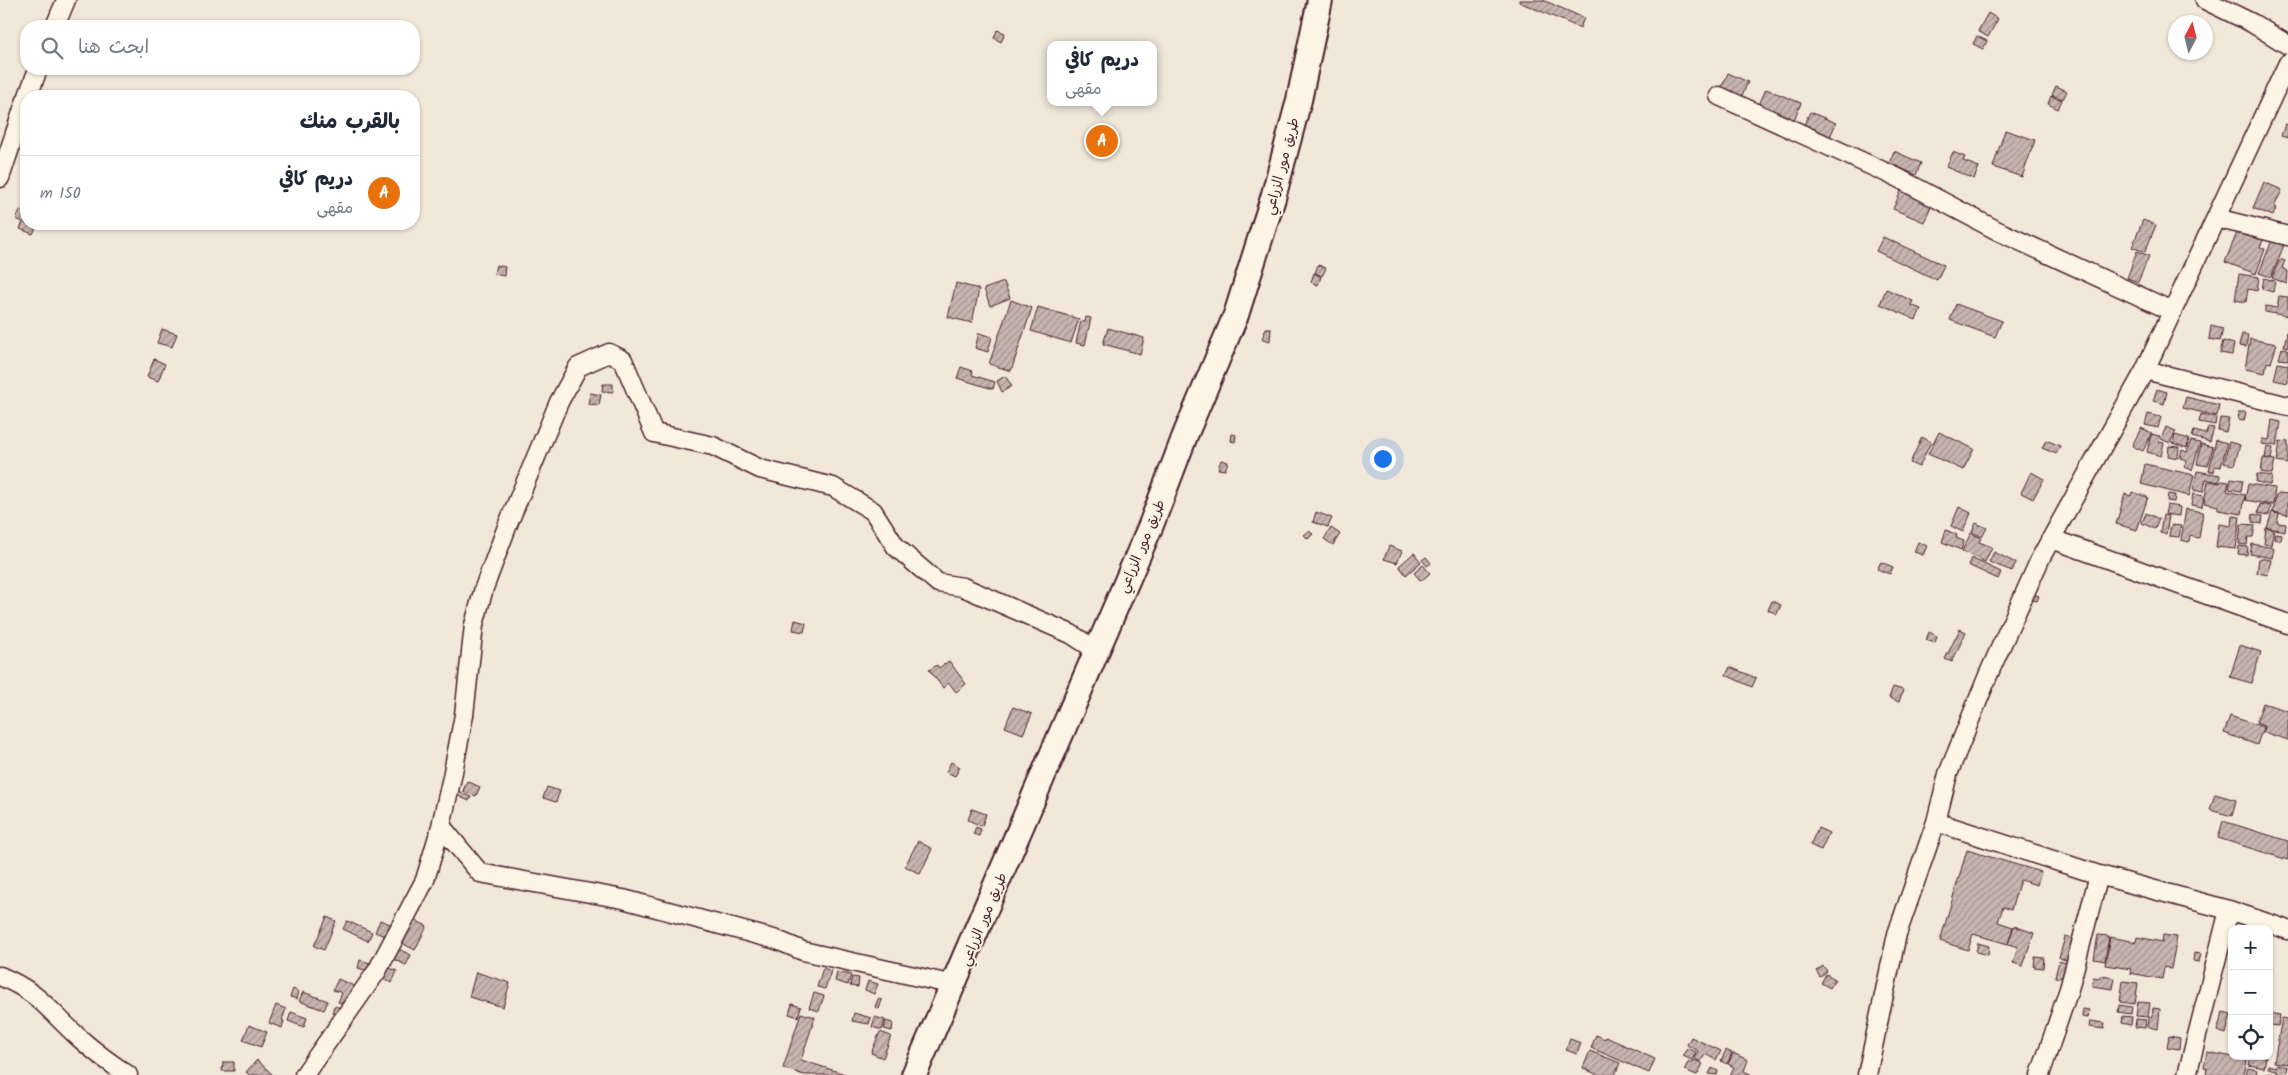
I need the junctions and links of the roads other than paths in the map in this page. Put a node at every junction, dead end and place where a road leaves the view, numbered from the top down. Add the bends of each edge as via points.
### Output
1 (66, 0) edge
2 (1320, 0) edge
3 (2205, 0) edge
4 (58, 20) edge
5 (2288, 44) edge
6 (2288, 63) edge
7 (36, 75) edge
8 (30, 90) edge
9 (1720, 96) dead end
10 (20, 118) edge
11 (0, 178) edge
12 (2216, 218) junction
13 (2288, 236) edge
14 (2172, 311) junction
15 (2145, 370) junction
16 (2288, 406) edge
17 (2052, 539) junction
18 (2288, 624) edge
19 (1097, 652) junction
20 (1936, 822) junction
21 (441, 826) junction
22 (2099, 874) junction
23 (2229, 910) junction
24 (2288, 930) edge
25 (0, 976) edge
26 (954, 985) junction
27 (128, 1075) edge
28 (304, 1075) edge
29 (914, 1075) edge
30 (1867, 1075) edge
31 (2040, 1075) edge
32 (2187, 1075) edge

1 - 4 street
2 - 19 street, طريق مور الزراعي via 1273,198 1236,315
3 - 5 street
6 - 12 street
7 - 8 street
9 - 14 street
10 - 11 street
12 - 13 street
12 - 14 street
14 - 15 street
15 - 16 street
15 - 17 street
17 - 18 street
17 - 20 street via 1989,673 1948,774
19 - 21 street via 1071,634 963,588 938,583 896,547 873,511 833,487 760,469 714,446 654,434 623,360 609,353 578,367 560,402 484,588 474,625 464,715
19 - 26 street, طريق مور الزراعي
20 - 22 street
20 - 30 street via 1897,934
21 - 26 street via 480,873 623,899 777,940 803,951
21 - 28 street via 425,880 398,934 377,971
22 - 23 street
22 - 31 street via 2069,989
23 - 24 street
23 - 32 street
25 - 27 street via 37,995 101,1057
26 - 29 street, طريق مور الزراعي

